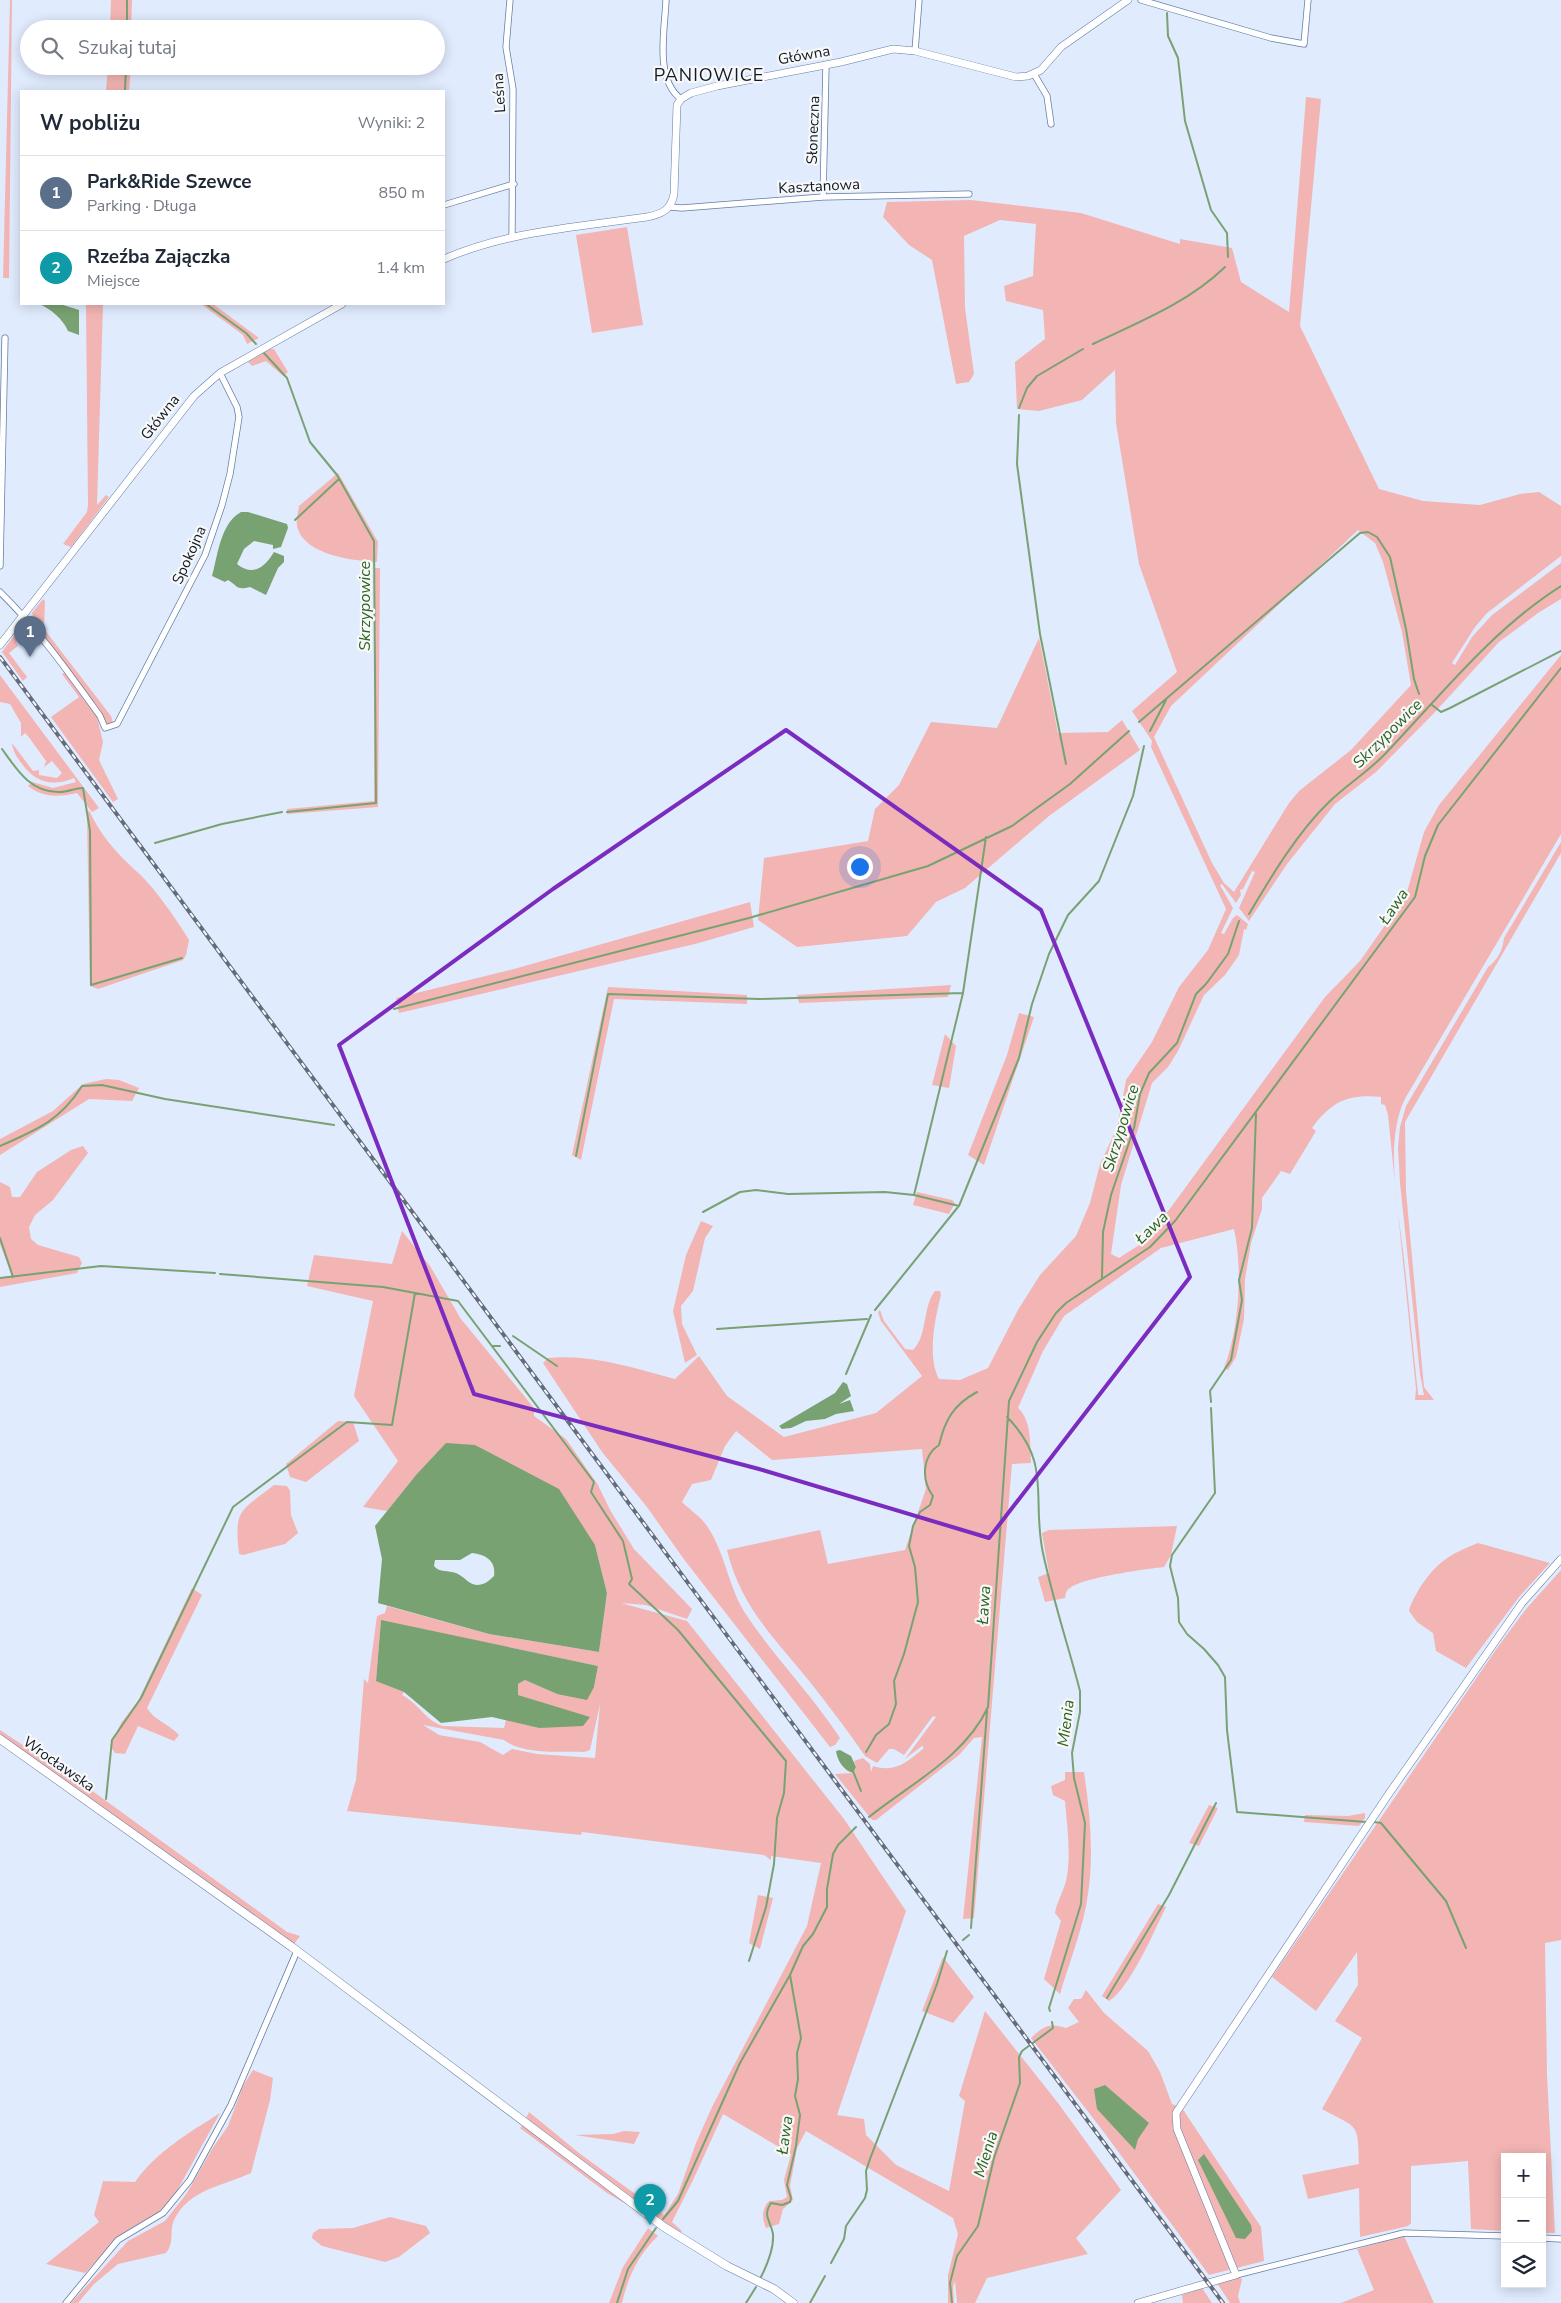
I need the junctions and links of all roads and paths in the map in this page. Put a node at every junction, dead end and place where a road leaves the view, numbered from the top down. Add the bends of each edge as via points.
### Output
1 (510, 0) edge
2 (666, 0) edge
3 (919, 0) edge
4 (1128, 0) edge
5 (1141, 0) edge
6 (1308, 0) edge
7 (915, 51) junction
8 (826, 65) junction
9 (1034, 74) junction
10 (681, 99) junction
11 (1051, 124) dead end
12 (514, 184) junction
13 (969, 194) dead end
14 (823, 197) junction
15 (445, 206) edge
16 (670, 207) junction
17 (512, 237) junction
18 (445, 259) edge
19 (340, 305) edge
20 (5, 338) dead end
21 (220, 373) junction
22 (0, 551) edge
23 (0, 566) edge
24 (0, 592) edge
25 (23, 616) junction
26 (0, 645) edge
27 (1561, 1559) edge
28 (0, 1739) edge
29 (298, 1952) junction
30 (1501, 2236) edge
31 (1546, 2238) edge
32 (1561, 2239) edge
33 (1236, 2275) junction
34 (66, 2303) edge
35 (792, 2303) edge
36 (1138, 2303) edge

1 - 12 street, Leśna via 506,47 513,90
2 - 10 street via 666,73 671,90
3 - 7 street
4 - 9 street via 1061,47
5 - 6 street via 1271,38 1304,44
7 - 8 street, Główna via 893,49
7 - 9 street, Główna via 1016,77
8 - 10 street, Główna via 717,86
8 - 14 street, Słoneczna
9 - 11 street via 1047,96
10 - 16 street via 677,105 674,194
12 - 15 street
12 - 17 street, Leśna
13 - 14 street, Kasztanowa
14 - 16 street, Kasztanowa
16 - 17 street via 647,217
17 - 18 street
19 - 21 street, Główna
20 - 22 street
21 - 25 street, Główna via 183,408
21 - 25 street, Spokojna via 239,417 220,512 205,555 117,724 105,728 84,693
22 - 23 street
24 - 25 street
25 - 26 street, Główna
27 - 33 street via 1522,1603 1176,2112 1177,2128
28 - 29 main road, Wrocławska
29 - 34 street via 231,2104 190,2180 163,2213 118,2240
29 - 35 main road, Wrocławska via 654,2219 727,2266 774,2289
30 - 33 street via 1404,2233
31 - 32 street
33 - 36 street

